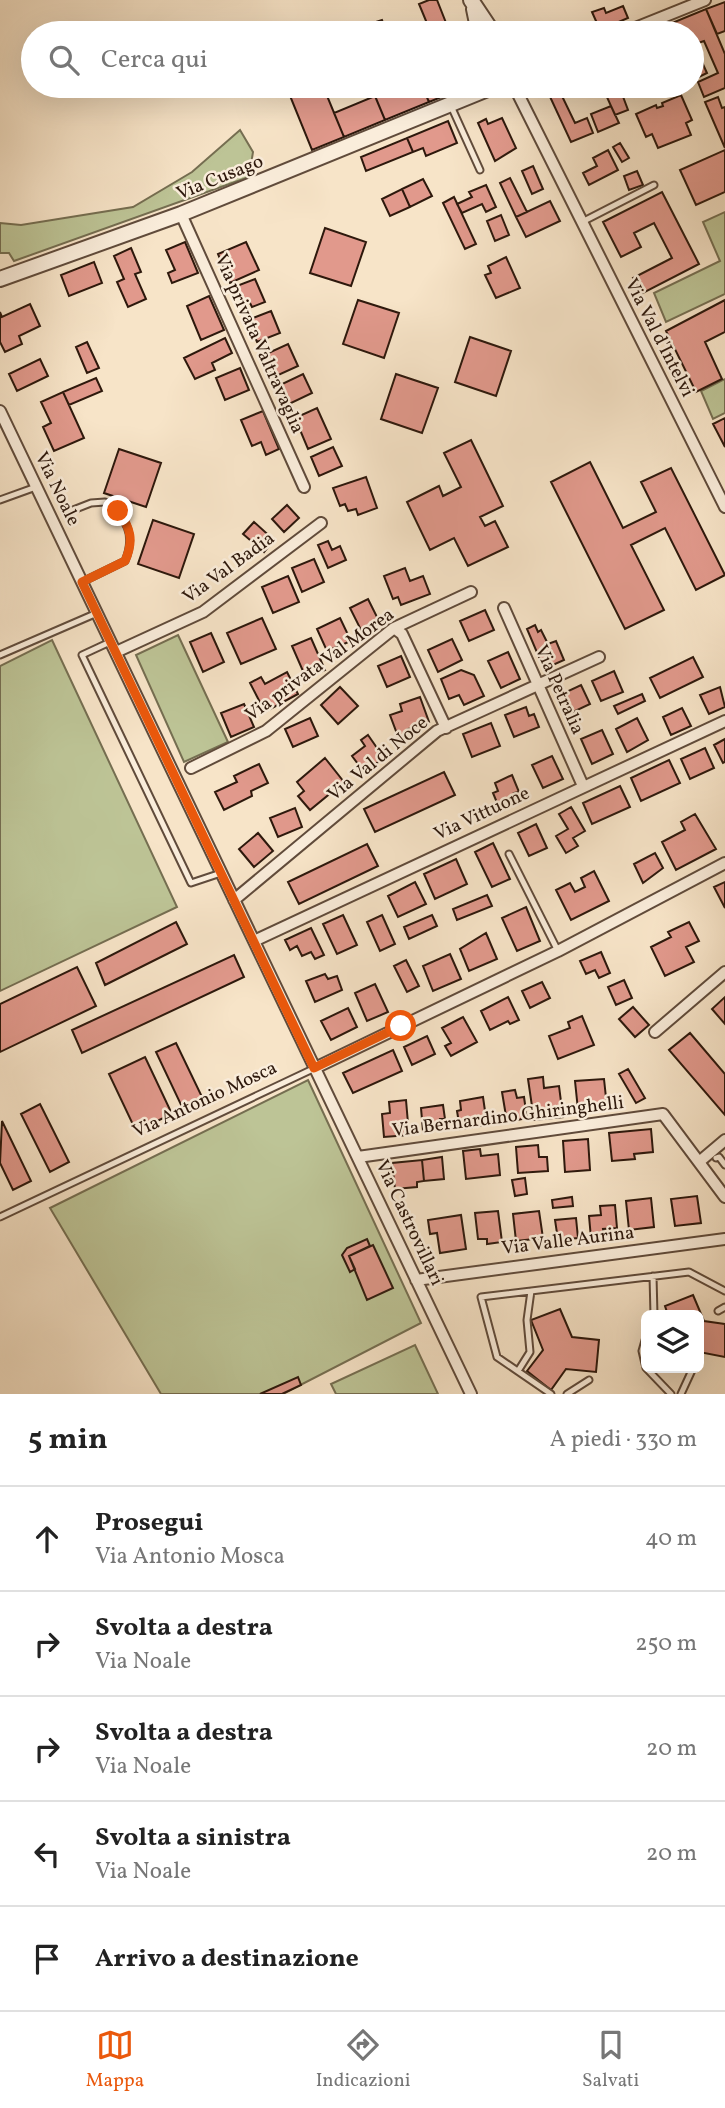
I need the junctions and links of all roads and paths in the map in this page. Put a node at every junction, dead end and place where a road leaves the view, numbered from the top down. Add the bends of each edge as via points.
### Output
1 (705, 0) edge
2 (473, 4) edge
3 (485, 21) edge
4 (653, 21) edge
5 (465, 98) edge
6 (520, 98) edge
7 (450, 104) junction
8 (480, 170) dead end
9 (654, 185) dead end
10 (181, 214) junction
11 (582, 222) junction
12 (0, 278) edge
13 (0, 411) edge
14 (36, 487) junction
15 (304, 487) dead end
16 (0, 500) edge
17 (725, 507) edge
18 (68, 512) dead end
19 (321, 523) dead end
20 (82, 582) junction
21 (471, 592) dead end
22 (504, 608) dead end
23 (97, 613) junction
24 (394, 628) junction
25 (111, 642) junction
26 (116, 652) junction
27 (0, 656) edge
28 (599, 657) dead end
29 (537, 685) junction
30 (725, 720) edge
31 (446, 728) junction
32 (191, 768) dead end
33 (583, 786) junction
34 (509, 855) dead end
35 (725, 863) edge
36 (221, 873) junction
37 (234, 900) junction
38 (254, 941) junction
39 (558, 951) junction
40 (725, 972) edge
41 (655, 1032) dead end
42 (314, 1068) junction
43 (725, 1140) edge
44 (358, 1157) junction
45 (716, 1158) dead end
46 (699, 1162) junction
47 (725, 1165) edge
48 (725, 1197) edge
49 (0, 1217) edge
50 (725, 1239) edge
51 (653, 1276) junction
52 (416, 1280) junction
53 (531, 1291) junction
54 (725, 1291) edge
55 (725, 1307) edge
56 (654, 1310) edge
57 (718, 1311) dead end
58 (518, 1371) junction
59 (651, 1373) edge
60 (691, 1373) edge
61 (589, 1380) dead end
62 (471, 1394) edge
63 (551, 1394) edge
64 (569, 1394) edge
65 (671, 1394) edge
66 (681, 1394) edge

1 - 4 street
2 - 3 street
5 - 7 street, Via Cusago
6 - 11 street, Via Val d'Intelvi
7 - 8 lane
7 - 10 street, Via Cusago
9 - 11 lane
10 - 12 street, Via Cusago
10 - 15 street, Via privata Valtravaglia
11 - 17 street, Via Val d'Intelvi
13 - 14 street, Via Noale
14 - 16 lane
14 - 20 street, Via Noale
18 - 20 lane, Via Noale via 105,502 127,523 131,536 125,561
19 - 26 street, Via Val Badia via 204,612
20 - 23 street, Via Noale
21 - 24 street, Via privata Val Morea
22 - 29 street, Via Petralia
23 - 25 street, Via Noale
23 - 27 lane
24 - 31 street via 402,634
24 - 32 street, Via privata Val Morea via 266,731
25 - 26 street, Via Noale
25 - 36 lane via 82,655 191,883
26 - 36 street, Via Noale
28 - 29 street, Via Val di Noce
29 - 31 street, Via Val di Noce
29 - 33 street, Via Petralia
30 - 33 street, Via Vittuone
31 - 37 street, Via Val di Noce
33 - 38 street, Via Vittuone
34 - 39 lane
35 - 39 street, Via Antonio Mosca
36 - 37 street, Via Noale
37 - 38 street, Via Noale
38 - 42 street, Via Noale
39 - 42 street, Via Antonio Mosca
40 - 41 street
42 - 44 street, Via Castrovillari
42 - 49 lane, Via Antonio Mosca
43 - 46 street
44 - 46 street, Via Bernardino Ghiringhelli via 663,1114
44 - 52 street, Via Castrovillari
45 - 47 lane
46 - 48 street
50 - 52 street, Via Valle Aurina
51 - 53 lane
51 - 54 lane via 689,1272
51 - 56 lane
52 - 62 street, Via Castrovillari
53 - 58 lane via 527,1321 530,1352
53 - 58 lane via 481,1297 497,1357
55 - 57 lane
58 - 63 lane
59 - 65 lane
60 - 66 lane
61 - 64 lane

